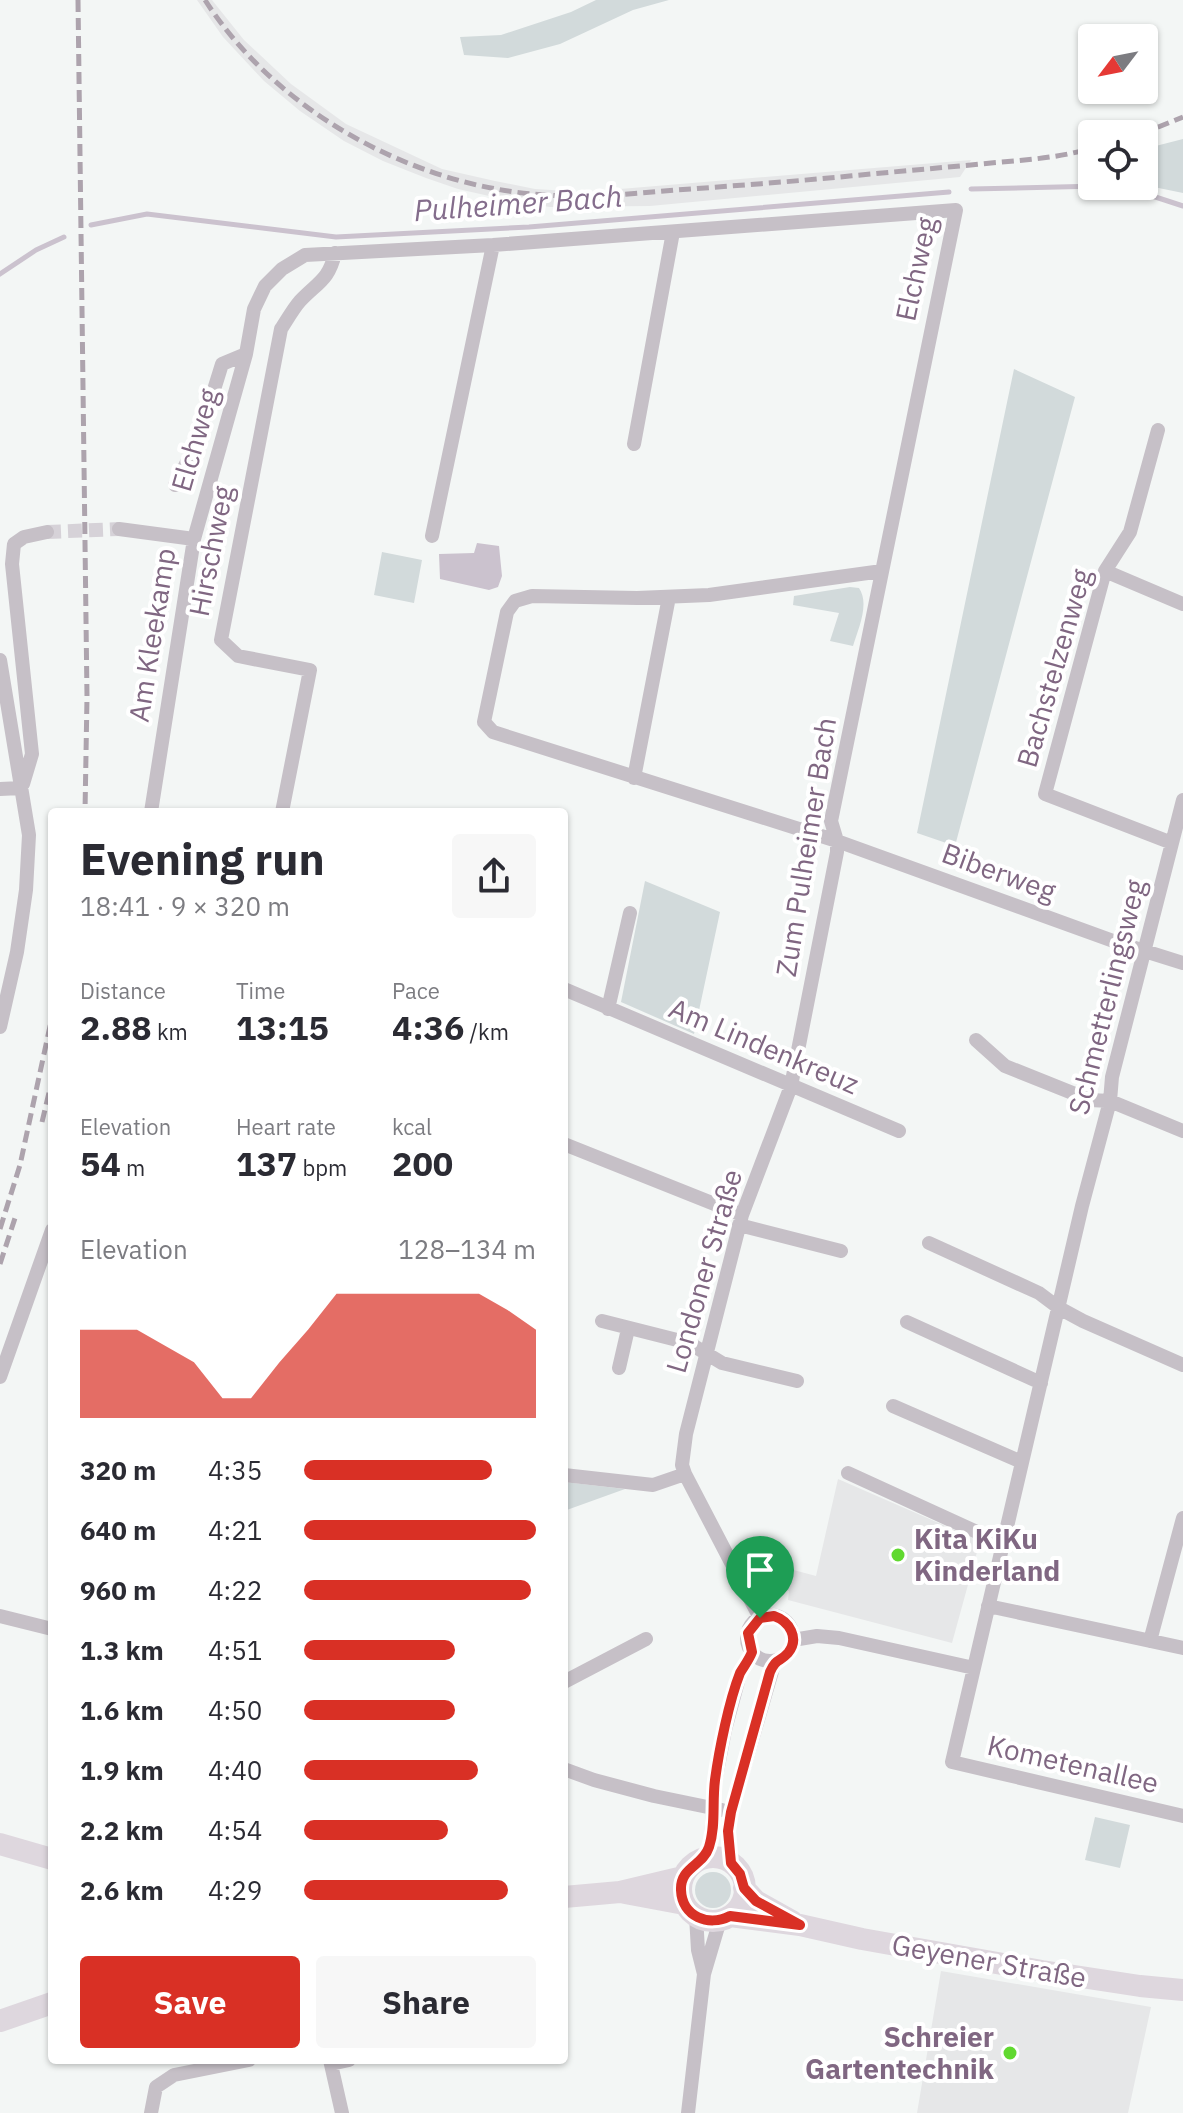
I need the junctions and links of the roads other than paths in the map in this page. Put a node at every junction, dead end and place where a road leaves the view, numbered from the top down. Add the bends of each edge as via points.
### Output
1 (673, 232) junction
2 (493, 245) junction
3 (335, 253) junction
4 (246, 354) junction
5 (1158, 430) dead end
6 (634, 444) dead end
7 (175, 485) dead end
8 (892, 522) joint
9 (119, 529) tunnel mouth
10 (47, 532) tunnel mouth
11 (432, 536) dead end
12 (194, 539) junction
13 (882, 571) junction
14 (1105, 571) junction
15 (669, 597) junction
16 (1183, 604) edge
17 (0, 660) edge
18 (634, 778) junction
19 (21, 788) junction
20 (0, 789) edge
21 (1183, 800) edge
22 (152, 808) edge
23 (283, 808) edge
24 (837, 841) junction
25 (1172, 843) junction
26 (630, 913) dead end
27 (1144, 950) junction
28 (1183, 963) edge
29 (568, 991) edge
30 (608, 1009) junction
31 (0, 1027) edge
32 (976, 1040) dead end
33 (791, 1086) junction
34 (1110, 1101) junction
35 (899, 1131) dead end
36 (1183, 1131) edge
37 (568, 1146) edge
38 (741, 1220) junction
39 (48, 1241) edge
40 (929, 1243) dead end
41 (841, 1251) dead end
42 (1059, 1308) junction
43 (602, 1321) dead end
44 (907, 1322) dead end
45 (628, 1329) junction
46 (707, 1352) junction
47 (1183, 1365) edge
48 (619, 1368) dead end
49 (0, 1377) edge
50 (797, 1381) dead end
51 (1041, 1383) junction
52 (893, 1406) dead end
53 (1022, 1462) junction
54 (848, 1473) dead end
55 (685, 1474) junction
56 (568, 1475) edge
57 (1183, 1518) edge
58 (1003, 1544) junction
59 (1179, 1554) edge
60 (988, 1606) junction
61 (0, 1616) edge
62 (760, 1618) junction
63 (48, 1628) edge
64 (646, 1639) dead end
65 (793, 1640) junction
66 (1150, 1641) junction
67 (1183, 1648) edge
68 (752, 1652) junction
69 (775, 1661) junction
70 (974, 1668) junction
71 (568, 1680) edge
72 (568, 1772) edge
73 (714, 1809) junction
74 (731, 1812) junction
75 (1183, 1816) edge
76 (0, 1844) edge
77 (48, 1858) edge
78 (705, 1858) junction
79 (731, 1863) junction
80 (683, 1877) junction
81 (744, 1888) junction
82 (620, 1892) junction
83 (568, 1897) edge
84 (690, 1910) junction
85 (725, 1918) junction
86 (800, 1925) junction
87 (704, 1974) junction
88 (1182, 1990) edge
89 (48, 2004) edge
90 (0, 2021) edge
91 (229, 2064) edge
92 (331, 2064) edge
93 (151, 2113) edge
94 (342, 2113) edge
95 (688, 2113) edge

1 - 2 street, Elchweg
1 - 6 street
1 - 8 street, Elchweg via 956,210
2 - 3 street, Elchweg
2 - 11 street
3 - 4 street, Elchweg via 305,255 265,286 254,309
3 - 23 street, Hirschweg via 325,279 298,302 281,329 221,640 238,656 310,670
4 - 7 street, Elchweg via 222,364
4 - 12 street, Elchweg
5 - 14 street, Bachstelzenweg via 1130,532
8 - 13 street, Zum Pulheimer Bach
9 - 12 street, Am Kleekamp
10 - 19 street via 14,544 32,754
12 - 22 street, Am Kleekamp
13 - 15 street
13 - 24 street, Zum Pulheimer Bach via 831,821
14 - 16 street
14 - 25 street, Bachstelzenweg via 1045,794
15 - 18 street
15 - 18 street, Biberweg via 532,596 515,601 507,612 484,722 493,732
17 - 19 street
18 - 24 street, Biberweg
19 - 20 street
19 - 31 street via 29,835 26,890
21 - 25 street, Schmetterlingsweg
24 - 27 street, Biberweg
24 - 33 street, Zum Pulheimer Bach
25 - 27 street, Schmetterlingsweg
26 - 30 street
27 - 28 street, Biberweg
27 - 34 street, Schmetterlingsweg
29 - 30 street, Am Lindenkreuz
30 - 33 street, Am Lindenkreuz
32 - 34 street via 1005,1066 1090,1100
33 - 35 street, Am Lindenkreuz
33 - 38 street, Londoner Straße
34 - 36 street
34 - 42 street, Schmetterlingsweg
37 - 38 street
38 - 41 street
38 - 46 street, Londoner Straße
39 - 49 street
40 - 42 street via 1039,1293
42 - 47 street
42 - 51 street, Schmetterlingsweg
43 - 45 street
44 - 51 street
45 - 46 street
45 - 48 street
46 - 50 street via 722,1363
46 - 55 street, Londoner Straße via 686,1434
51 - 53 street, Schmetterlingsweg
52 - 53 street
53 - 58 street, Schmetterlingsweg
54 - 58 street
55 - 56 street via 653,1485
55 - 62 street
57 - 59 street
58 - 60 street, Schmetterlingsweg
59 - 66 street
60 - 66 street
60 - 70 street, Schmetterlingsweg
61 - 63 street
62 - 65 street via 774,1616 786,1622
62 - 68 street via 748,1633
64 - 71 street
65 - 69 street via 787,1654
65 - 70 street via 839,1638
66 - 67 street
68 - 69 street
68 - 73 street via 740,1674 725,1730
69 - 74 street
70 - 75 street, Kometenallee via 952,1762
72 - 73 street
73 - 74 street
73 - 78 street
74 - 79 street
76 - 77 street
78 - 79 street
78 - 80 street, Geyener Straße
79 - 81 street, Geyener Straße
80 - 82 street, Geyener Straße
80 - 84 street via 681,1895
81 - 85 street via 738,1908
81 - 86 street, Geyener Straße via 756,1901
82 - 83 street, Geyener Straße
82 - 84 street, Geyener Straße
84 - 85 street, Geyener Straße via 712,1921
84 - 87 street
85 - 86 street, Geyener Straße
85 - 87 street
86 - 88 street, Geyener Straße via 1027,1968
87 - 95 street
89 - 90 street
91 - 93 street via 174,2075 156,2087
92 - 94 street

